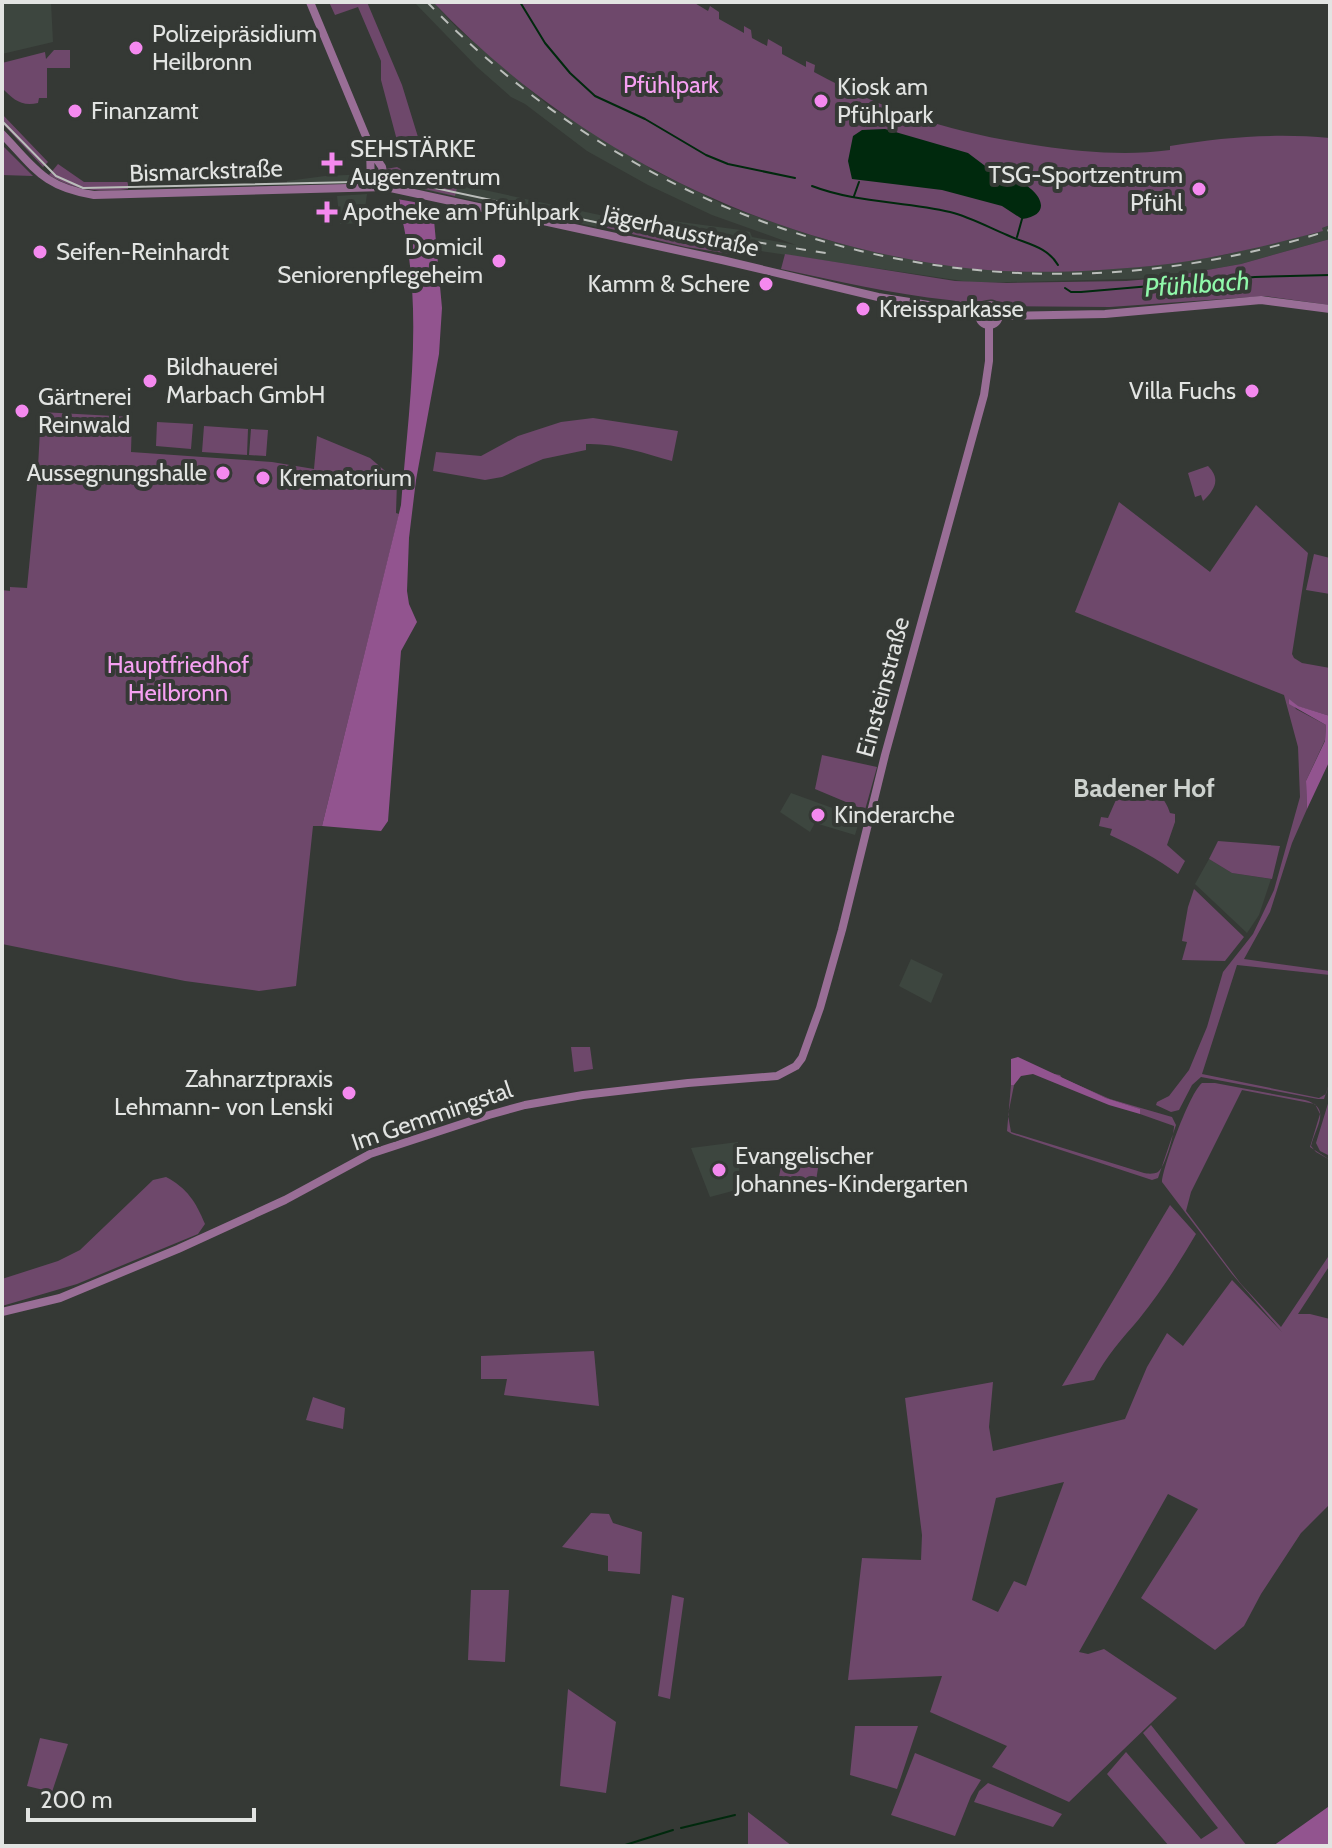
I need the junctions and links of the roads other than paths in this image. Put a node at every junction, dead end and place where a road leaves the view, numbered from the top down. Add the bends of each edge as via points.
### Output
1 (310, 2) edge
2 (2, 134) edge
3 (370, 149) junction
4 (373, 186) junction
5 (386, 187) junction
6 (1330, 309) edge
7 (979, 313) junction
8 (999, 316) junction
9 (989, 325) junction
10 (802, 1058) joint
11 (2, 1312) edge

1 - 3 street
2 - 4 street, Bismarckstraße via 62,189 94,195
3 - 4 street
3 - 5 street via 382,167
4 - 5 street, Jägerhausstraße
5 - 7 street, Jägerhausstraße via 888,299
6 - 8 street via 1261,300 1105,314
7 - 8 street via 988,305 996,307
7 - 9 street via 982,323
8 - 9 street
9 - 10 street, Einsteinstraße via 984,395 842,930
10 - 11 street, Im Gemmingstal via 777,1076 583,1095 489,1115 370,1154 285,1200 60,1298

